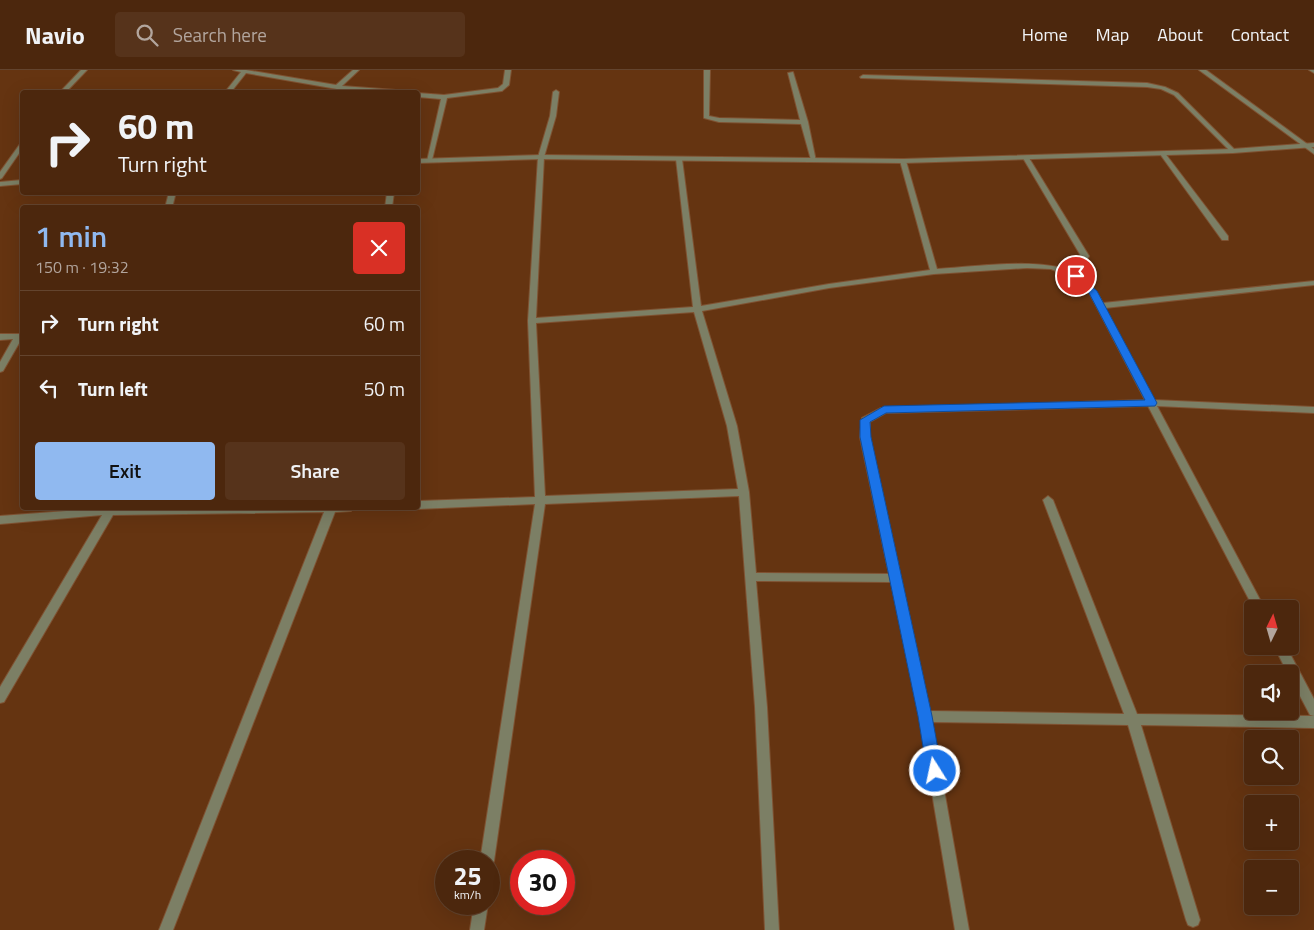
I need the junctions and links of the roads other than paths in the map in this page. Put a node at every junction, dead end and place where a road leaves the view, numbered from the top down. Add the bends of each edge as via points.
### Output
1 (84, 70) edge
2 (236, 70) edge
3 (356, 70) edge
4 (508, 70) edge
5 (706, 70) edge
6 (1202, 70) edge
7 (244, 72) junction
8 (791, 74) dead end
9 (863, 77) dead end
10 (337, 87) junction
11 (65, 90) edge
12 (230, 90) edge
13 (372, 90) edge
14 (556, 92) dead end
15 (420, 94) edge
16 (444, 97) junction
17 (805, 122) junction
18 (1314, 145) edge
19 (1306, 146) junction
20 (20, 148) edge
21 (1233, 151) junction
22 (1314, 152) edge
23 (1162, 153) junction
24 (541, 157) junction
25 (1026, 158) junction
26 (429, 160) junction
27 (680, 160) junction
28 (814, 160) junction
29 (420, 161) edge
30 (902, 162) junction
31 (0, 177) edge
32 (20, 182) edge
33 (0, 184) edge
34 (1225, 238) dead end
35 (1085, 256) dead end
36 (934, 272) junction
37 (1314, 283) edge
38 (1100, 306) junction
39 (697, 309) junction
40 (532, 321) junction
41 (20, 336) edge
42 (0, 337) edge
43 (20, 338) edge
44 (0, 369) edge
45 (1152, 403) junction
46 (1314, 410) edge
47 (744, 492) junction
48 (1048, 500) dead end
49 (540, 501) junction
50 (420, 505) edge
51 (101, 510) edge
52 (110, 510) edge
53 (330, 510) edge
54 (0, 520) edge
55 (751, 577) junction
56 (895, 578) junction
57 (1255, 600) edge
58 (1285, 655) edge
59 (0, 698) edge
60 (1314, 711) edge
61 (925, 716) junction
62 (1133, 720) junction
63 (1314, 722) edge
64 (489, 850) edge
65 (479, 915) edge
66 (1193, 920) dead end
67 (166, 930) edge
68 (477, 930) edge
69 (772, 930) edge
70 (962, 930) edge

1 - 11 street
2 - 7 street
3 - 10 street
4 - 16 street via 506,85 500,90
5 - 17 street via 706,117
6 - 19 street
7 - 10 street
7 - 12 street
8 - 17 street
9 - 21 street via 1163,88 1176,94
10 - 13 street
14 - 24 street
15 - 16 street
16 - 26 street
17 - 28 street
18 - 19 street
19 - 21 street
19 - 22 street
20 - 31 street
21 - 23 street
23 - 25 street
23 - 34 street
24 - 26 street
24 - 27 street
24 - 40 street
25 - 30 street
25 - 35 street
26 - 29 street
27 - 28 street
27 - 39 street
28 - 30 street
30 - 36 street
32 - 33 street
36 - 38 street via 1052,267 1076,276 1092,291
36 - 39 street
37 - 38 street
38 - 45 street
39 - 40 street
39 - 47 street via 732,426
40 - 49 street
41 - 42 street
43 - 44 street
45 - 46 street
45 - 56 street via 884,410 865,420
45 - 57 street
47 - 49 street
47 - 55 street
48 - 62 street
49 - 50 street
49 - 64 street
51 - 54 street
52 - 59 street
53 - 67 street
55 - 56 street
55 - 69 street
56 - 61 street
58 - 60 street
61 - 62 street
61 - 70 street
62 - 63 street
62 - 66 street
65 - 68 street

